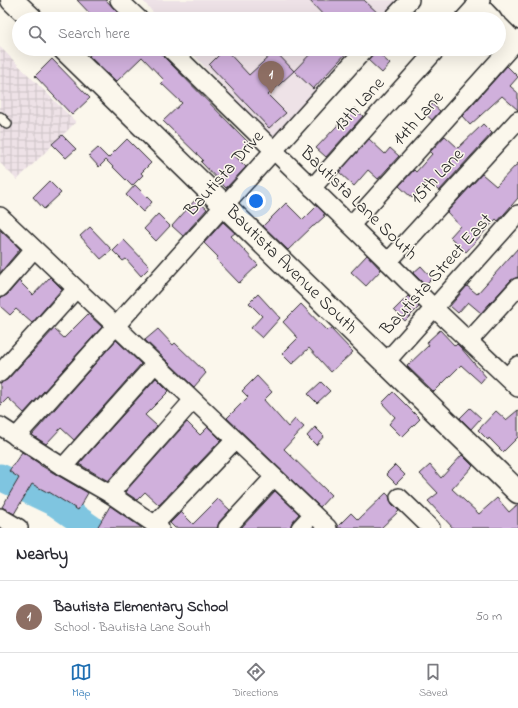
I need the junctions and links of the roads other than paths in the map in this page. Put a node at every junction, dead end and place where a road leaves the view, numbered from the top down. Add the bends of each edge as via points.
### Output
1 (12, 0) edge
2 (119, 0) edge
3 (478, 1) edge
4 (405, 2) edge
5 (25, 12) edge
6 (132, 12) edge
7 (397, 12) edge
8 (469, 12) edge
9 (488, 12) edge
10 (506, 31) edge
11 (517, 41) edge
12 (506, 53) edge
13 (71, 56) edge
14 (177, 56) edge
15 (359, 56) edge
16 (431, 56) edge
17 (503, 56) edge
18 (0, 117) edge
19 (518, 120) edge
20 (7, 124) dead end
21 (274, 150) junction
22 (312, 188) junction
23 (224, 205) junction
24 (518, 214) edge
25 (0, 216) edge
26 (351, 225) junction
27 (34, 249) junction
28 (388, 262) junction
29 (518, 287) edge
30 (0, 288) edge
31 (76, 289) junction
32 (434, 308) junction
33 (116, 326) junction
34 (469, 341) junction
35 (385, 363) junction
36 (155, 364) junction
37 (0, 373) edge
38 (514, 377) edge
39 (193, 400) junction
40 (0, 426) edge
41 (16, 436) junction
42 (235, 440) junction
43 (63, 466) junction
44 (274, 476) junction
45 (518, 492) edge
46 (110, 494) junction
47 (399, 497) dead end
48 (313, 514) junction
49 (0, 517) edge
50 (157, 527) edge
51 (19, 528) edge
52 (227, 528) edge
53 (300, 528) edge
54 (328, 528) edge
55 (431, 528) edge

1 - 5 street
2 - 6 street
3 - 8 street
3 - 9 street
4 - 7 street
10 - 11 street
11 - 12 street, 14th Lane
13 - 23 street, Bautista Avenue South
14 - 21 street, Bautista Lane South
15 - 21 street, Bautista Drive
16 - 22 street, 13th Lane
17 - 26 street, 14th Lane
18 - 20 lane
19 - 28 street, 15th Lane
21 - 22 street, Bautista Lane South
21 - 23 street, Bautista Drive
22 - 26 street, Bautista Lane South
23 - 33 street, Bautista Drive
23 - 35 street, Bautista Avenue South
24 - 32 street, Bautista Street East
25 - 27 street
26 - 28 street, Bautista Lane South
27 - 30 street
27 - 31 street
28 - 32 street, Bautista Lane South
29 - 34 street
31 - 33 street
31 - 37 street
32 - 34 street, Bautista Lane South
32 - 35 street, Bautista Street East
33 - 36 street
33 - 41 street, Bautista Drive
34 - 38 street, Bautista Lane South
35 - 45 street, Bautista Avenue South
36 - 39 street
36 - 43 street
39 - 42 street
39 - 46 street
40 - 41 street
41 - 43 street
42 - 44 street
42 - 50 street
43 - 46 street
44 - 48 street
44 - 52 street
46 - 50 street
47 - 55 street
48 - 53 street
48 - 54 street
49 - 51 street

